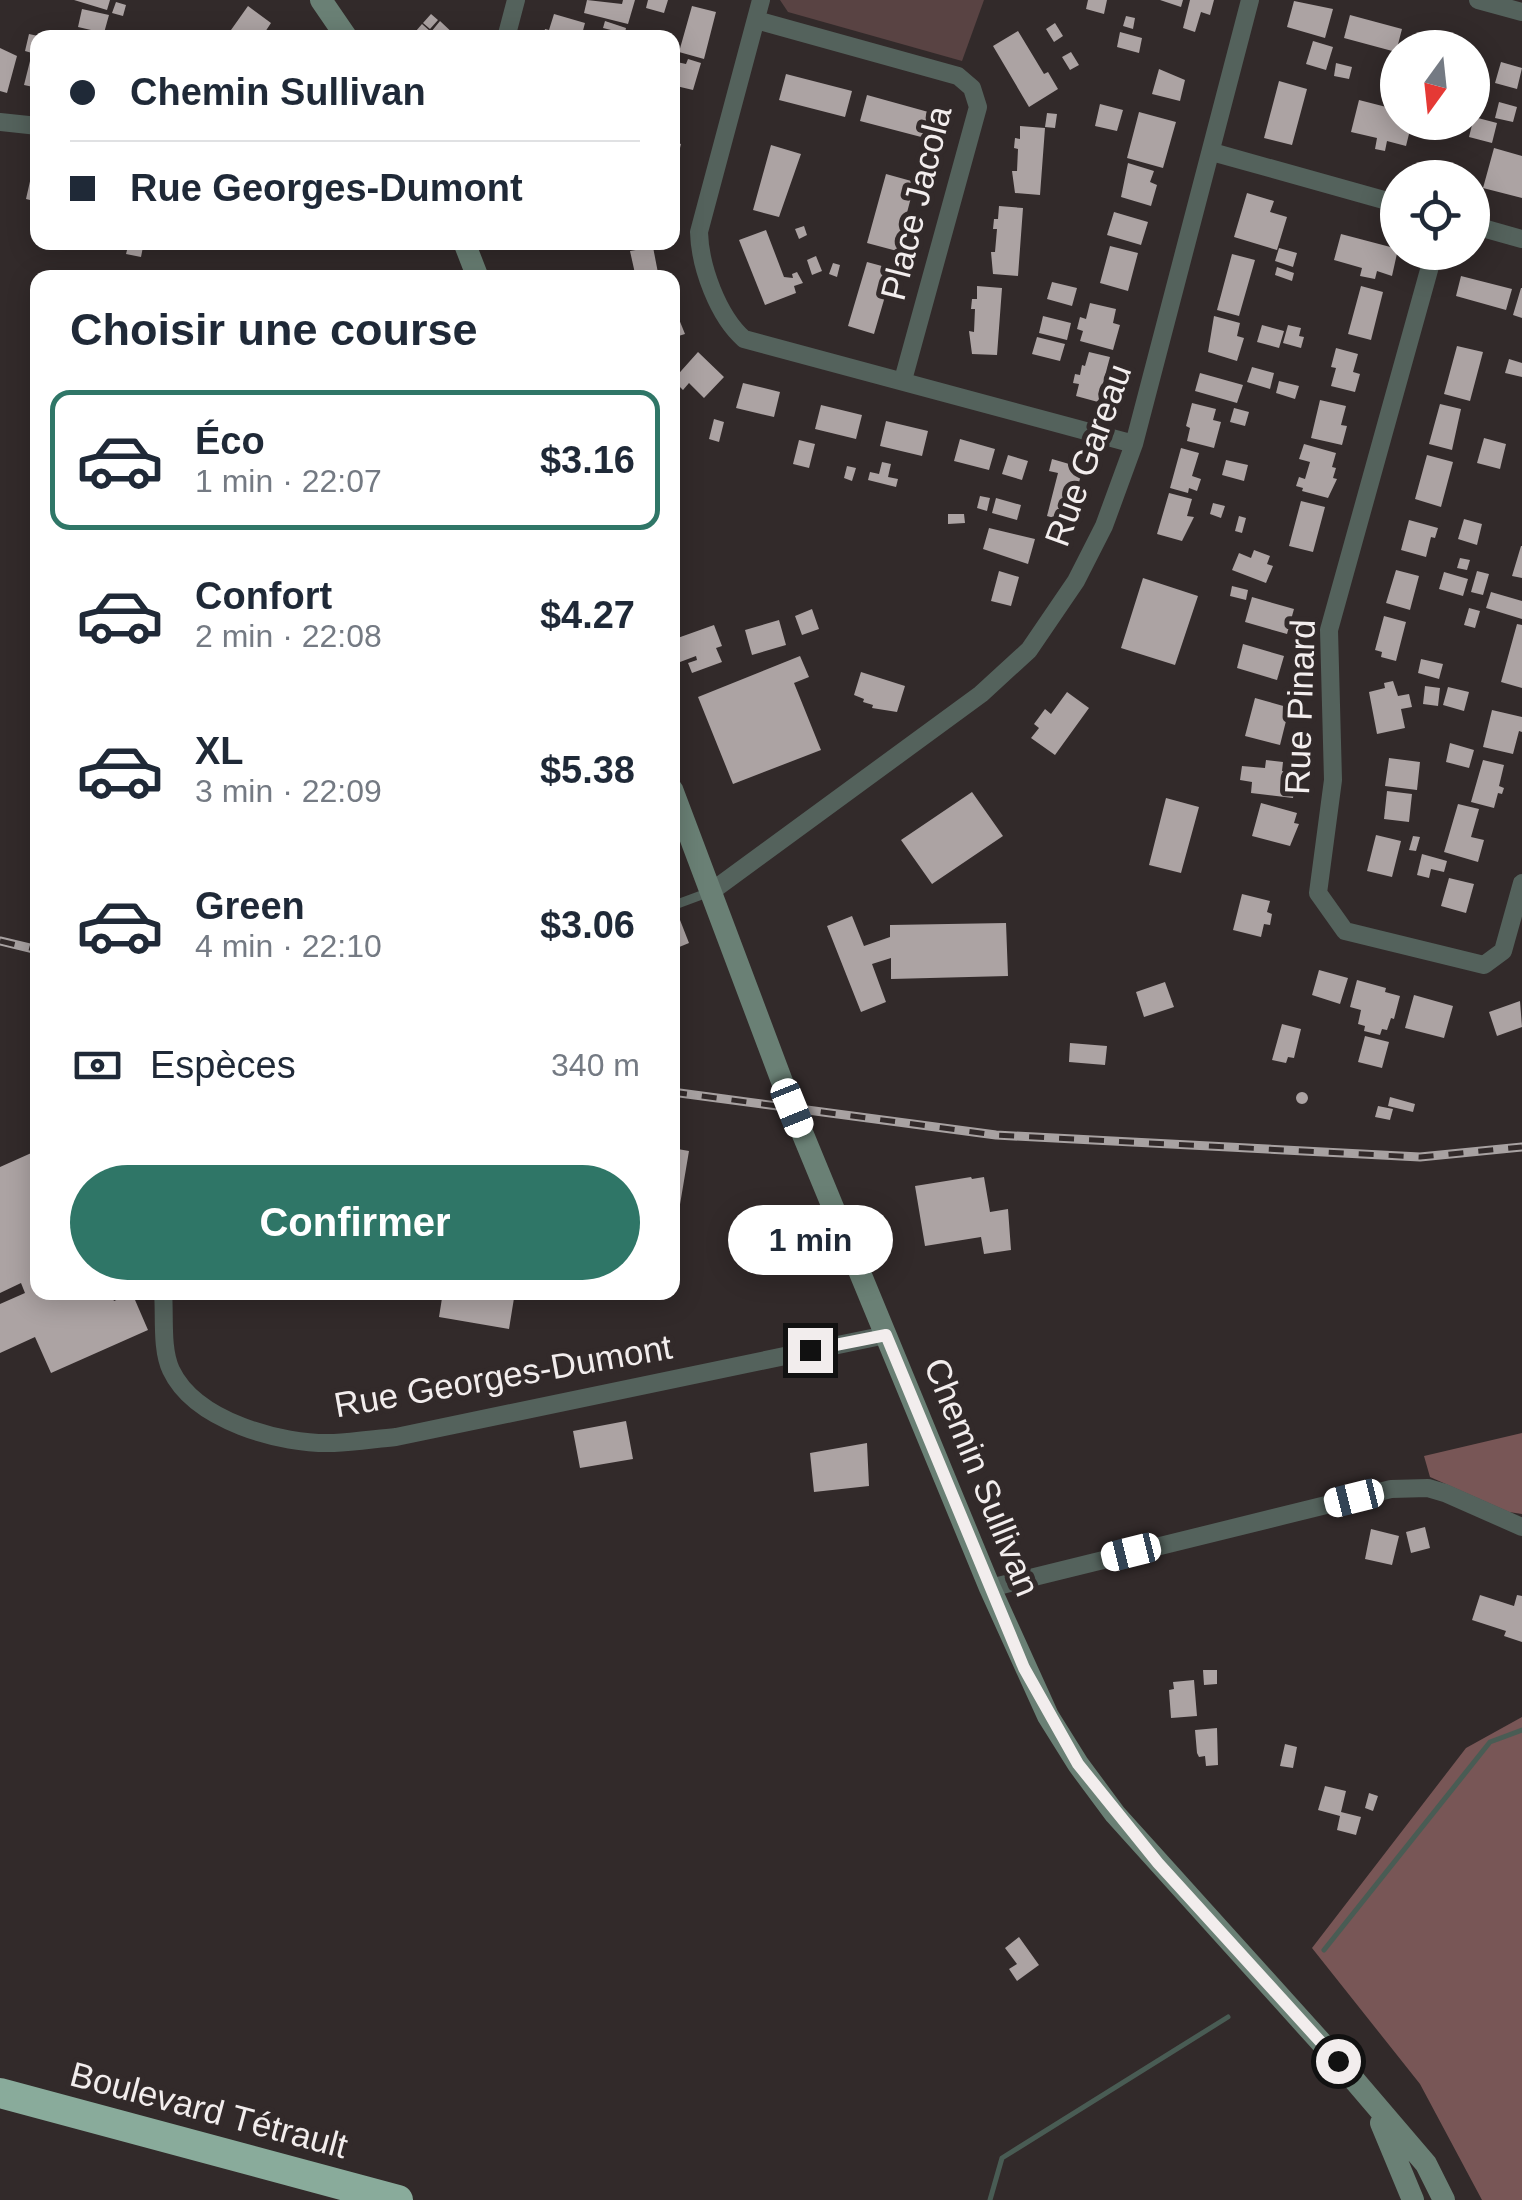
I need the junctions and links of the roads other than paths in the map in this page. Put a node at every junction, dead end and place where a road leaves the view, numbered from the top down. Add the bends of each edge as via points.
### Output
1 (320, 0) edge
2 (516, 0) edge
3 (761, 0) edge
4 (1250, 0) edge
5 (1478, 0) edge
6 (1498, 3) edge
7 (1522, 12) edge
8 (756, 20) junction
9 (341, 30) edge
10 (508, 30) edge
11 (0, 122) edge
12 (30, 125) edge
13 (1212, 152) junction
14 (1380, 199) edge
15 (1490, 230) edge
16 (1522, 239) edge
17 (1429, 270) edge
18 (904, 380) junction
19 (1134, 444) junction
20 (680, 811) edge
21 (1522, 884) edge
22 (712, 891) junction
23 (680, 903) edge
24 (164, 1300) edge
25 (886, 1335) junction
26 (1522, 1527) edge
27 (990, 1588) junction
28 (0, 2093) edge
29 (1374, 2106) junction
30 (398, 2200) edge
31 (1413, 2200) edge
32 (1444, 2200) edge

1 - 9 main road
2 - 10 street
3 - 8 street
4 - 13 street, Rue Gareau
5 - 6 street
6 - 7 street
8 - 18 street via 699,232 699,254 730,327 744,339
8 - 18 street, Place Jacola via 958,76 972,88 978,106
11 - 12 street
13 - 14 street
13 - 19 street, Rue Gareau
15 - 16 street
17 - 21 street, Rue Pinard via 1329,630 1333,780 1318,893 1345,932 1484,965 1503,951
18 - 19 street
19 - 22 street, Rue Gareau via 1104,526 1029,650 982,694
20 - 22 main road, Chemin Sullivan
22 - 23 lane
22 - 25 main road, Chemin Sullivan
24 - 25 street, Rue Georges-Dumont via 168,1365 184,1393 217,1417 330,1443 396,1437
25 - 27 main road, Chemin Sullivan
26 - 27 street via 1445,1492 1391,1489
27 - 29 main road, Chemin Sullivan via 1024,1668 1078,1764
28 - 30 highway, Boulevard Tétrault
29 - 31 main road, Chemin Sullivan
29 - 32 main road, Chemin Sullivan via 1426,2164

